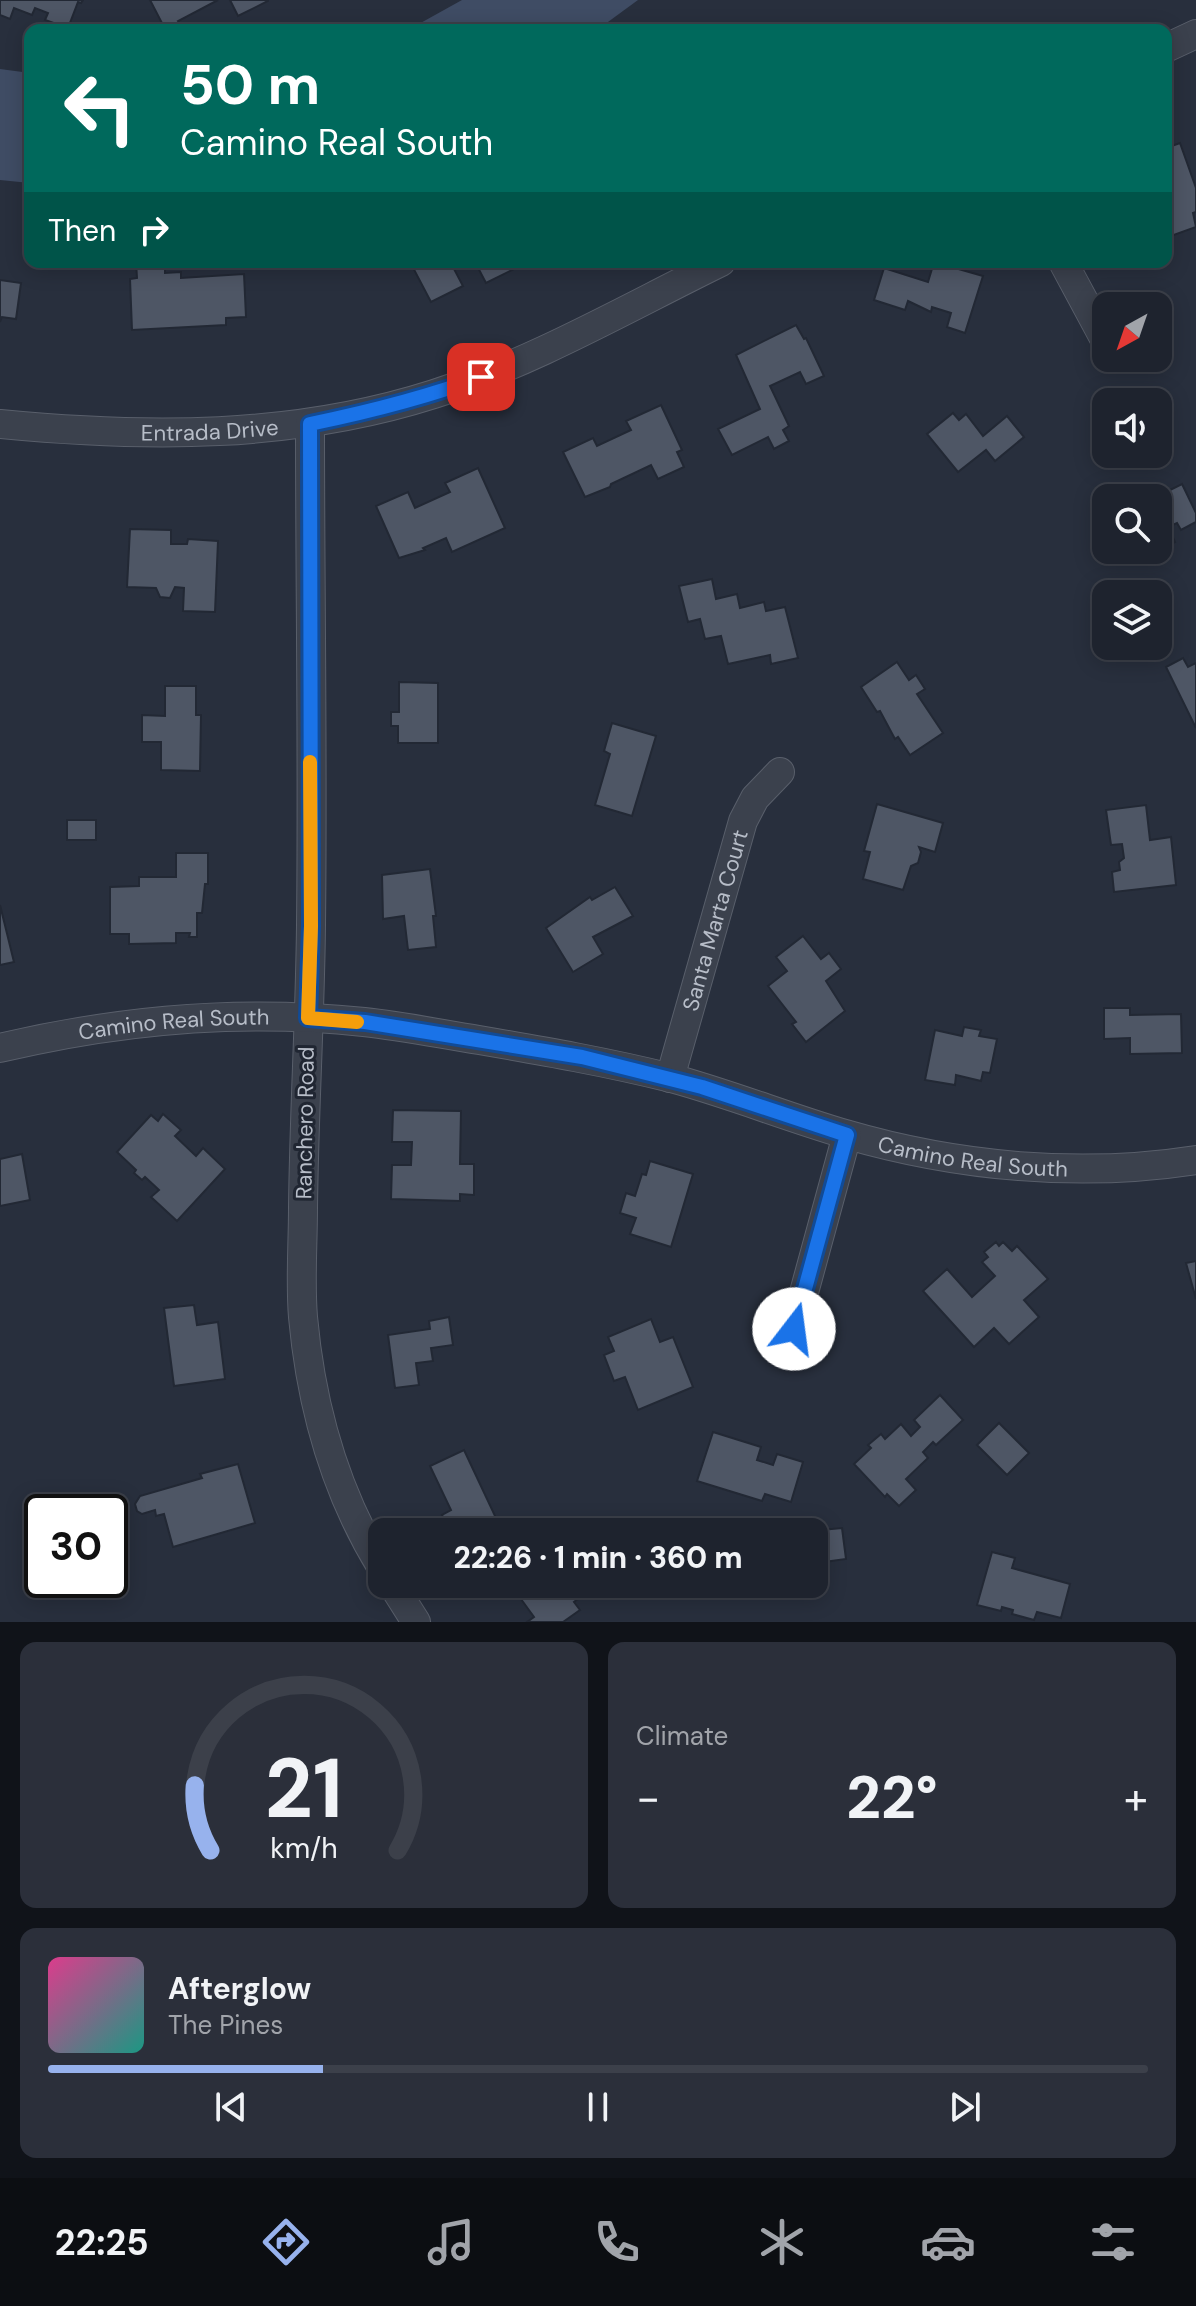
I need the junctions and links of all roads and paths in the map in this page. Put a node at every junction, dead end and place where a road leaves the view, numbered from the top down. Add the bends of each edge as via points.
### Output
1 (1196, 34) edge
2 (1172, 45) edge
3 (709, 268) edge
4 (1066, 268) edge
5 (1092, 316) edge
6 (0, 424) edge
7 (310, 424) junction
8 (780, 772) dead end
9 (308, 1018) junction
10 (0, 1048) edge
11 (670, 1078) junction
12 (847, 1135) junction
13 (1196, 1160) edge
14 (794, 1329) dead end
15 (368, 1546) edge
16 (401, 1598) edge
17 (416, 1622) edge

1 - 2 street
3 - 7 street, Entrada Drive via 503,368 435,394
4 - 5 street
6 - 7 street, Entrada Drive via 159,434
7 - 9 street, Ranchero Road
8 - 11 street, Santa Marta Court via 755,798 743,821
9 - 10 street, Camino Real South via 217,1017 134,1024
9 - 11 street, Camino Real South via 365,1022 567,1055
9 - 15 street, Ranchero Road via 303,1314 323,1433
11 - 12 street, Camino Real South
12 - 13 street, Camino Real South via 943,1156 1037,1167 1116,1169
12 - 14 street
16 - 17 street

